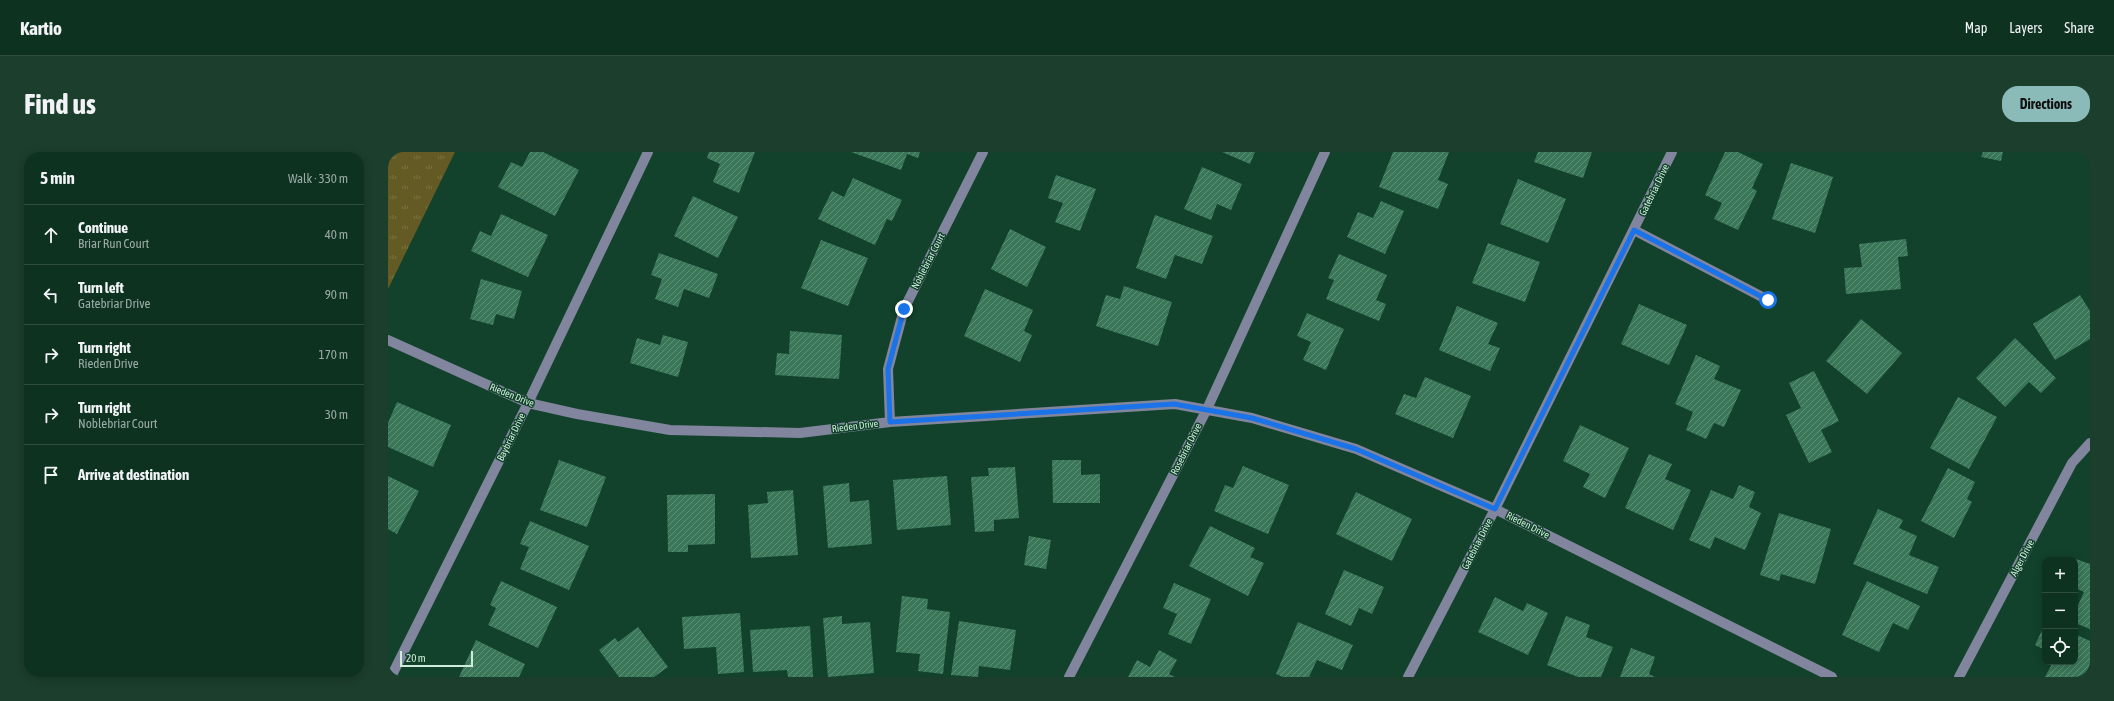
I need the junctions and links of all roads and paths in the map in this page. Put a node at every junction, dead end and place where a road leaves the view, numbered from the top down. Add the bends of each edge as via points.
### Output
1 (648, 152) edge
2 (983, 152) edge
3 (1325, 152) edge
4 (1672, 152) edge
5 (1634, 230) junction
6 (1768, 300) dead end
7 (388, 340) edge
8 (528, 403) junction
9 (1207, 409) junction
10 (890, 422) junction
11 (2090, 443) edge
12 (1495, 509) junction
13 (391, 677) edge
14 (1069, 677) edge
15 (1408, 677) edge
16 (1832, 677) edge
17 (1959, 677) edge

1 - 8 street, Baybriar Drive
2 - 10 street, Noblebriar Court via 904,309 888,369
3 - 9 street, Rosebriar Drive
4 - 5 street, Gatebriar Drive
5 - 6 street
5 - 12 street, Gatebriar Drive
7 - 8 street, Rieden Drive
8 - 10 street, Rieden Drive via 670,430 800,433
8 - 13 street, Baybriar Drive
9 - 10 street, Rieden Drive via 1174,404
9 - 12 street, Rieden Drive via 1252,418 1356,449
9 - 14 street, Rosebriar Drive
11 - 17 street, Alger Drive via 2072,463
12 - 15 street, Gatebriar Drive
12 - 16 street, Rieden Drive

